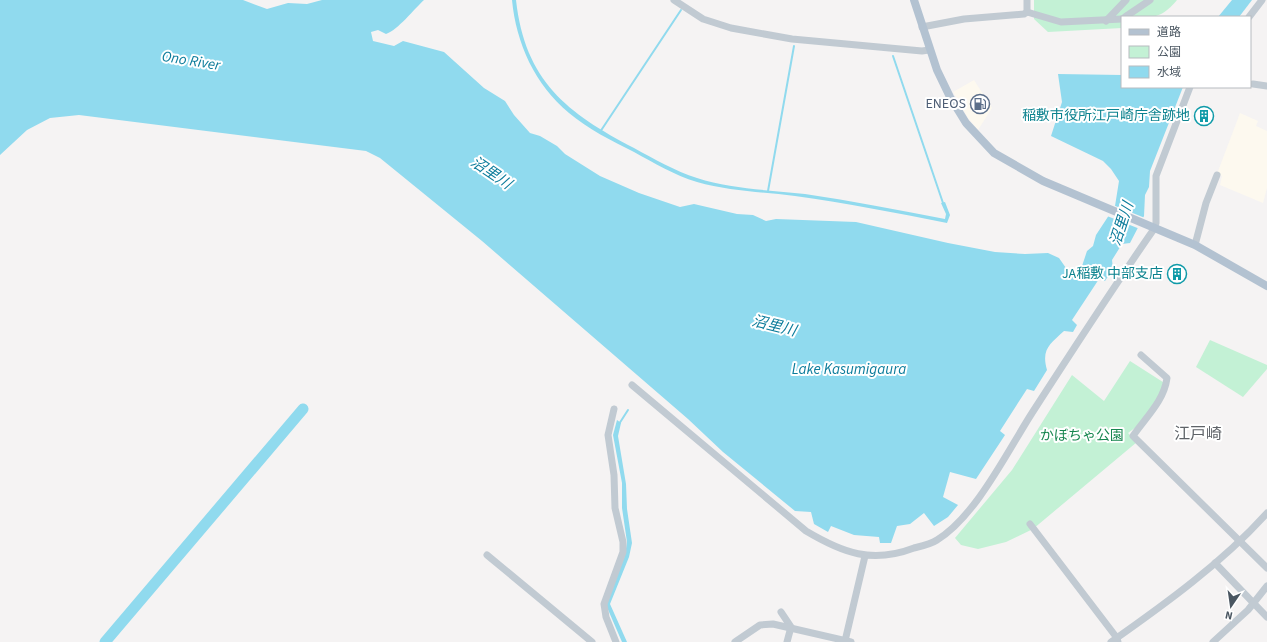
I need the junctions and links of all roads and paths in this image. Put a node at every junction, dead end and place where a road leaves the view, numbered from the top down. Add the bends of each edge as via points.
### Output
1 (674, 0) edge
2 (686, 0) edge
3 (914, 0) edge
4 (1028, 0) edge
5 (1126, 0) edge
6 (1150, 0) edge
7 (1262, 0) edge
8 (683, 7) junction
9 (1027, 12) junction
10 (1126, 16) edge
11 (1250, 16) edge
12 (1121, 19) edge
13 (1106, 21) junction
14 (922, 26) junction
15 (930, 50) junction
16 (1253, 84) dead end
17 (1267, 86) edge
18 (1190, 88) edge
19 (1217, 175) dead end
20 (1152, 228) junction
21 (1195, 245) junction
22 (1267, 286) edge
23 (1141, 355) dead end
24 (632, 385) dead end
25 (614, 409) dead end
26 (1267, 513) edge
27 (1030, 524) dead end
28 (1239, 542) junction
29 (487, 555) dead end
30 (865, 556) junction
31 (1215, 563) junction
32 (1267, 568) edge
33 (1267, 586) edge
34 (1254, 603) junction
35 (781, 612) dead end
36 (1267, 617) edge
37 (791, 627) junction
38 (1115, 641) edge
39 (592, 642) edge
40 (616, 642) edge
41 (735, 642) edge
42 (787, 642) edge
43 (848, 642) edge
44 (1213, 642) edge

1 - 8 street
2 - 8 street
3 - 14 main road
4 - 9 street
5 - 13 street
6 - 10 street
7 - 11 street
8 - 15 street via 714,23 792,39
9 - 13 street via 1061,22
9 - 14 street
12 - 13 street
14 - 15 main road
15 - 20 main road via 937,70 958,110 976,135 994,153 1027,173
16 - 17 street
18 - 20 street via 1157,172 1156,223
19 - 21 street via 1206,203
20 - 21 main road
20 - 30 street via 984,490 957,525 936,541 900,554
21 - 22 main road
23 - 28 street via 1167,378 1166,389 1133,436
24 - 30 street via 806,531 833,547
25 - 40 street via 608,435 614,475 615,508 623,552 604,604 606,617
26 - 28 street
27 - 38 street
28 - 31 street
28 - 32 street
29 - 39 street
30 - 43 street
31 - 34 street
31 - 38 street
33 - 34 street
34 - 36 street
34 - 44 street
35 - 37 street
37 - 41 street via 760,624
37 - 42 street
37 - 43 street

